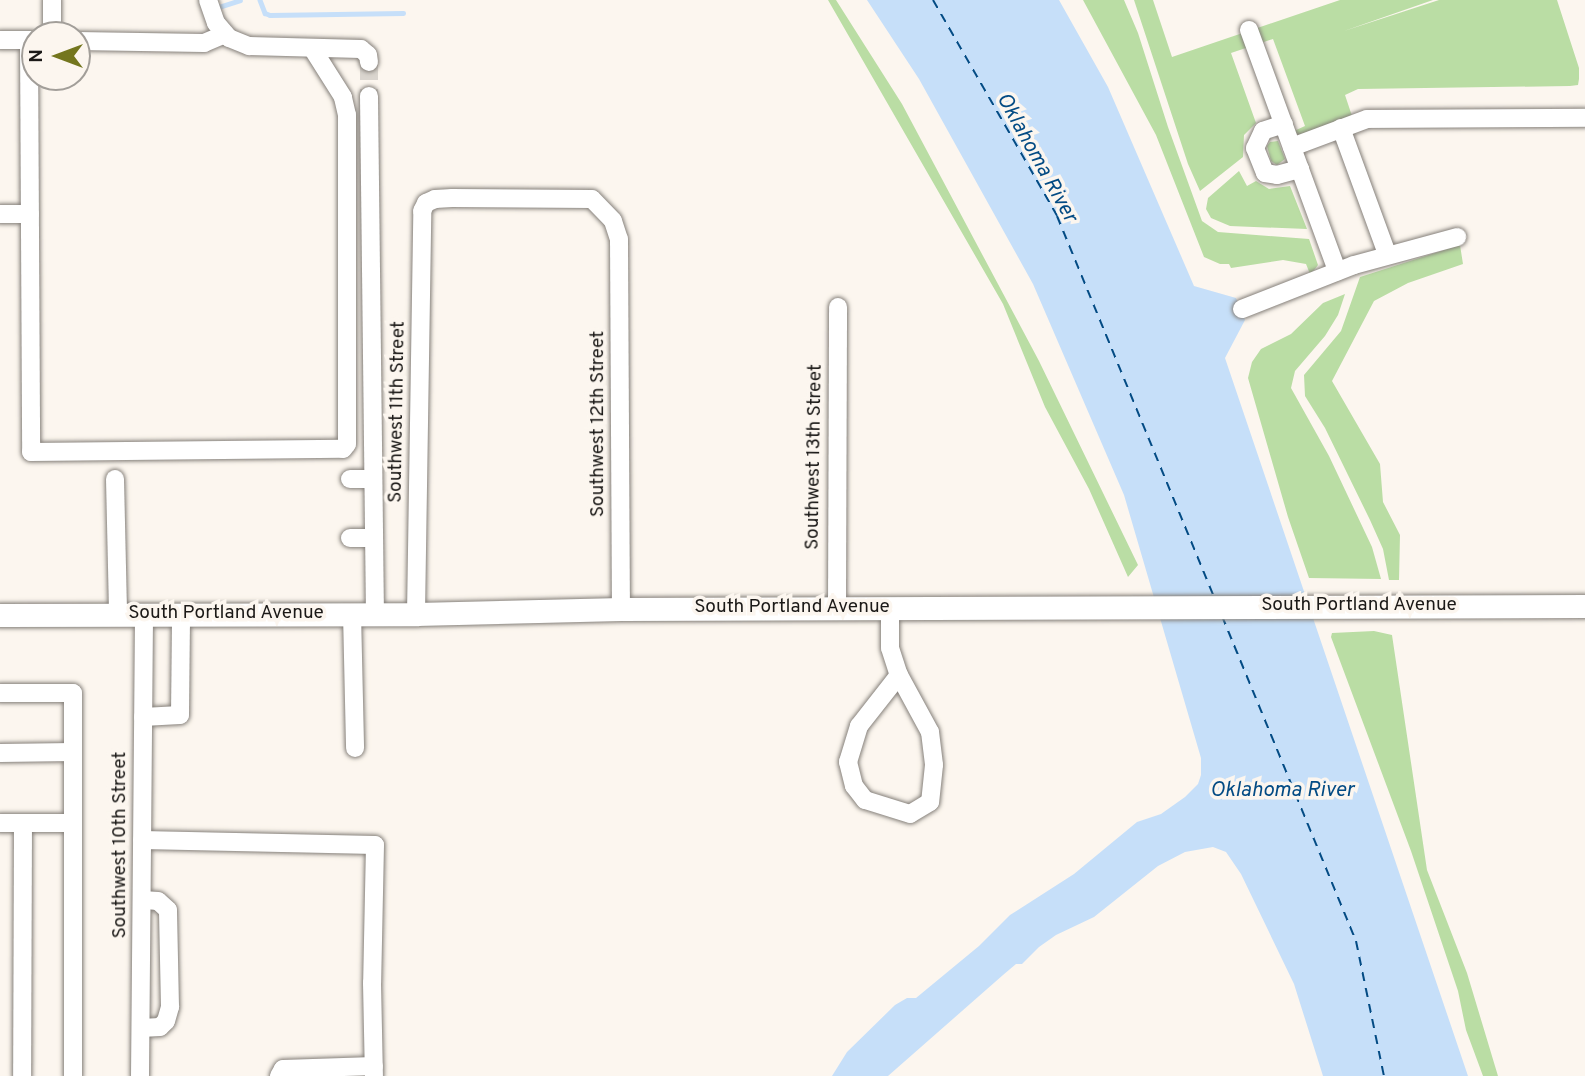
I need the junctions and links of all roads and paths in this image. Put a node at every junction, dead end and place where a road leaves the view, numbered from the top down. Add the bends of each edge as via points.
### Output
1 (52, 0) edge
2 (208, 0) edge
3 (52, 21) edge
4 (1249, 30) dead end
5 (225, 34) junction
6 (0, 40) edge
7 (21, 40) edge
8 (91, 41) edge
9 (312, 48) junction
10 (369, 62) dead end
11 (31, 91) edge
12 (369, 96) tunnel mouth
13 (1585, 118) edge
14 (1284, 124) junction
15 (1341, 128) junction
16 (1292, 147) junction
17 (1300, 169) junction
18 (422, 211) joint
19 (0, 214) edge
20 (30, 214) junction
21 (1457, 237) dead end
22 (1387, 254) junction
23 (1337, 271) junction
24 (838, 307) dead end
25 (1242, 309) dead end
26 (115, 479) dead end
27 (350, 479) dead end
28 (372, 479) junction
29 (350, 538) dead end
30 (372, 538) junction
31 (1585, 606) edge
32 (837, 608) junction
33 (890, 608) junction
34 (621, 609) junction
35 (375, 613) junction
36 (118, 614) junction
37 (144, 614) junction
38 (181, 614) junction
39 (352, 614) junction
40 (416, 614) junction
41 (0, 615) edge
42 (899, 675) junction
43 (0, 693) edge
44 (143, 717) junction
45 (355, 748) dead end
46 (73, 752) junction
47 (0, 753) edge
48 (0, 823) edge
49 (73, 823) junction
50 (23, 824) junction
51 (142, 840) junction
52 (142, 900) junction
53 (141, 1028) junction
54 (374, 1071) edge
55 (22, 1076) edge
56 (74, 1076) edge
57 (141, 1076) edge
58 (279, 1076) edge

1 - 3 street
2 - 5 street
4 - 14 street
5 - 8 street via 204,43
5 - 9 street via 248,46
6 - 7 street
9 - 10 street via 361,49
9 - 20 street via 342,97 347,115 344,449 31,452
11 - 20 street
12 - 28 street
13 - 15 street via 1367,119
14 - 16 street
14 - 17 street via 1263,131 1255,148 1265,173
15 - 16 street
15 - 22 street
16 - 17 street
17 - 23 street
18 - 34 street, Southwest 12th Street via 435,199 592,199 613,221 619,239
18 - 40 street, Southwest 11th Street
19 - 20 street
21 - 22 street
22 - 23 street
23 - 25 street
24 - 32 street, Southwest 13th Street
26 - 36 street
27 - 28 street
28 - 30 street
29 - 30 street
30 - 35 street
31 - 33 main road, South Portland Avenue
32 - 33 main road, South Portland Avenue
32 - 34 main road, South Portland Avenue
33 - 42 street via 890,648
34 - 40 main road, South Portland Avenue
35 - 39 main road, South Portland Avenue
35 - 40 main road, South Portland Avenue
36 - 37 main road, South Portland Avenue
36 - 41 main road, South Portland Avenue
37 - 38 main road, South Portland Avenue
37 - 44 street, Southwest 10th Street
38 - 39 main road, South Portland Avenue
38 - 44 street via 180,715
39 - 45 street
42 - 42 street via 930,732 934,765 930,802 910,814 865,800 854,786 848,762 859,726
43 - 46 street via 73,693
44 - 51 street, Southwest 10th Street
46 - 47 street
46 - 49 street
48 - 50 street
49 - 50 street
49 - 56 street
50 - 55 street
51 - 52 street, Southwest 10th Street
51 - 54 street via 375,845
52 - 53 street, Southwest 10th Street
52 - 53 street via 158,901 168,910 170,1007 160,1027
53 - 57 street, Southwest 10th Street
54 - 58 street via 283,1069

